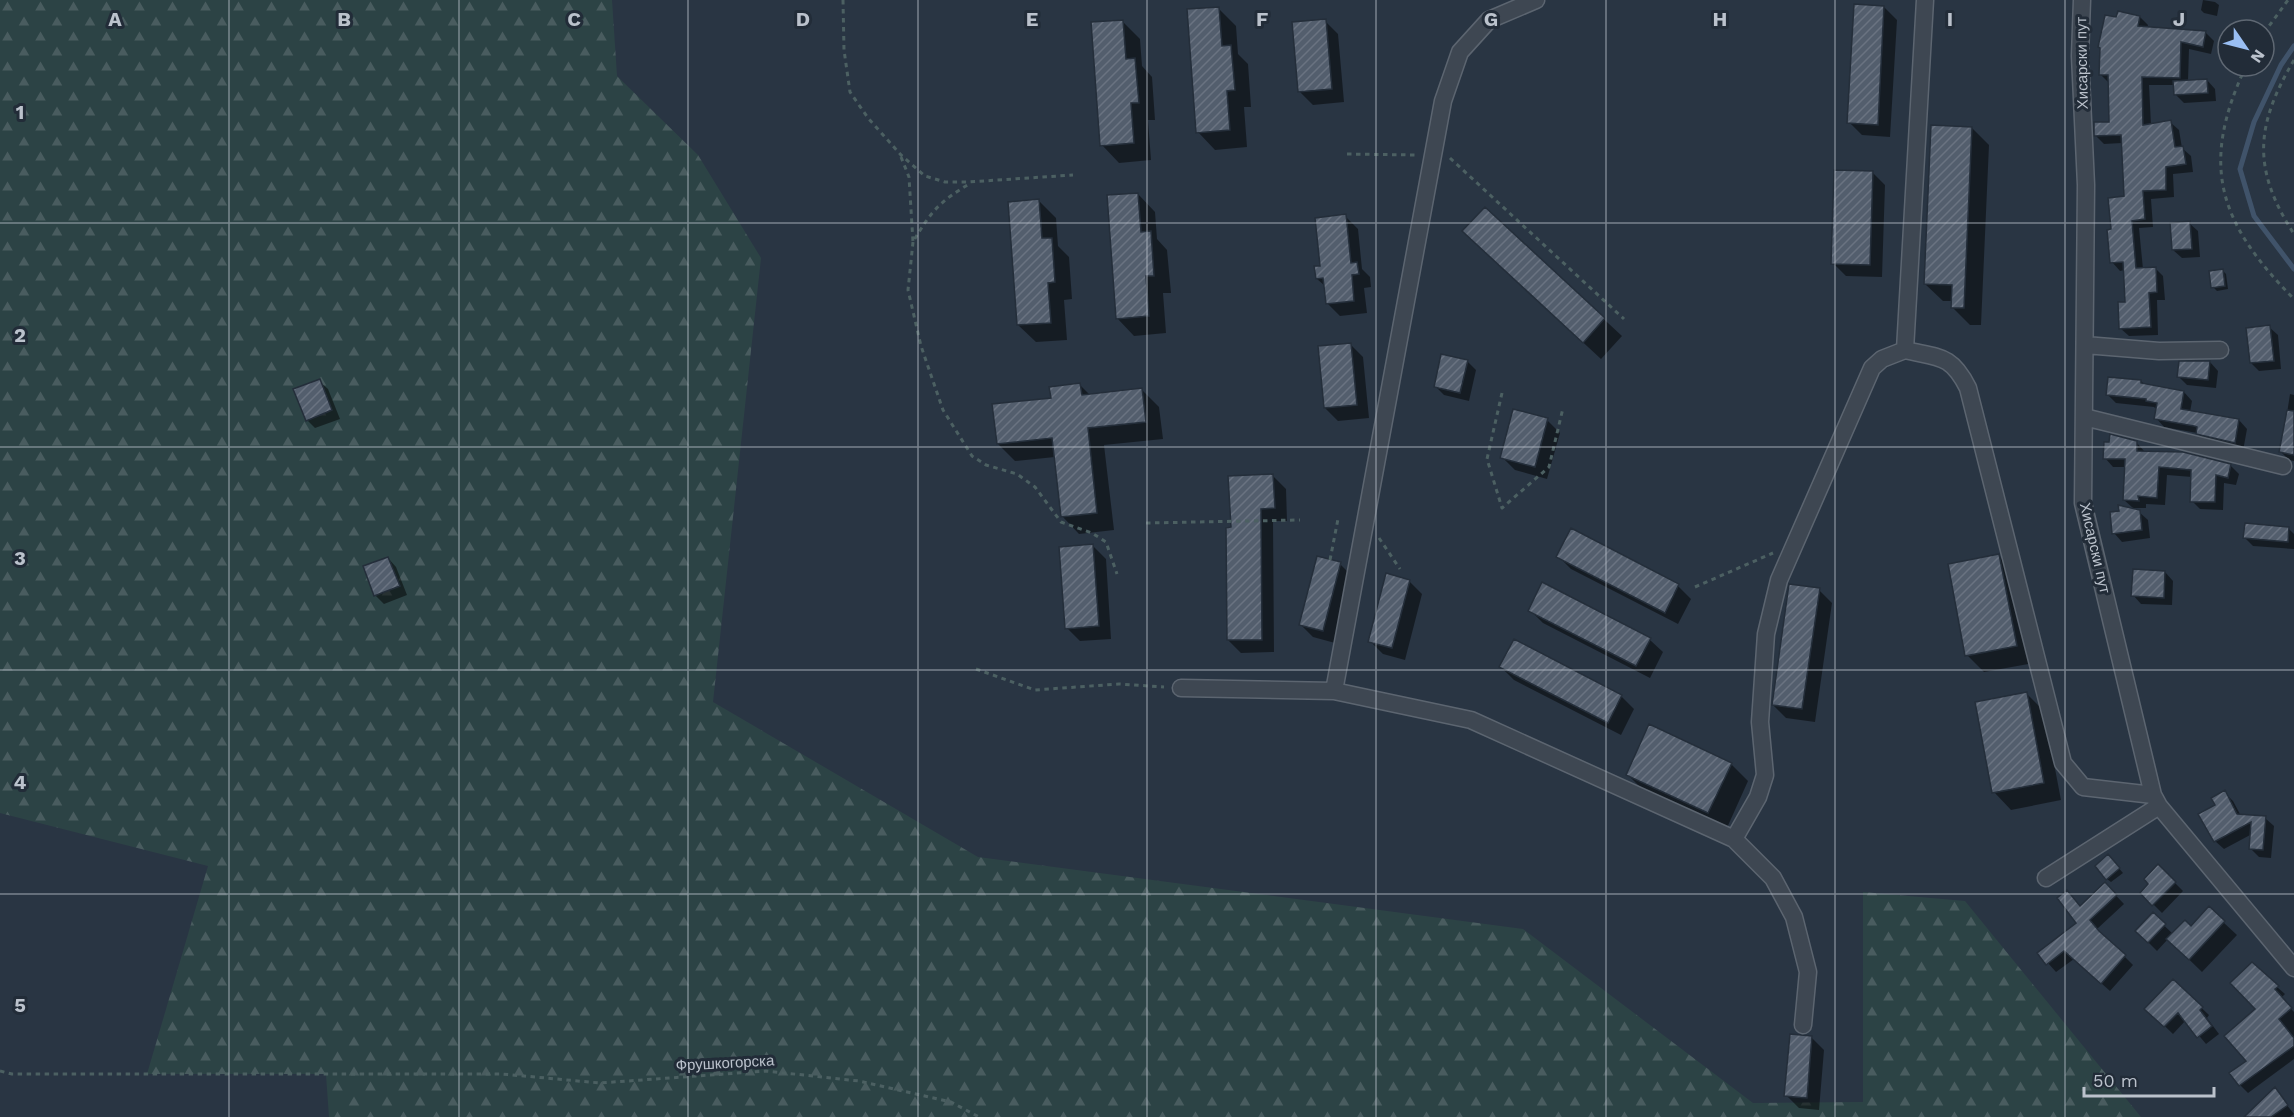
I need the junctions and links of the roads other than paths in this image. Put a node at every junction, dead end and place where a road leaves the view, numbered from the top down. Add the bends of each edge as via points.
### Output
1 (1536, 0) edge
2 (1925, 0) edge
3 (2082, 0) edge
4 (2085, 345) junction
5 (1905, 350) junction
6 (2220, 350) dead end
7 (2084, 417) junction
8 (2283, 466) dead end
9 (1181, 688) road end
10 (1334, 691) junction
11 (2156, 800) junction
12 (1734, 839) junction
13 (2046, 878) dead end
14 (2294, 968) edge
15 (1803, 1025) dead end

1 - 10 street via 1490,20 1460,52 1443,101
2 - 5 street
3 - 4 street, Хисарски пут
4 - 6 street via 2159,351
4 - 7 street, Хисарски пут
5 - 11 street via 1945,359 1959,370 1968,388 2063,763 2083,787
5 - 12 street via 1882,359 1872,368 1779,580 1766,634 1760,722 1765,775 1758,797
7 - 8 street
7 - 11 street, Хисарски пут via 2083,504
9 - 10 street
10 - 12 street via 1472,720
11 - 13 street
11 - 14 street, Хисарски пут
12 - 15 street via 1773,878 1794,917 1808,972

